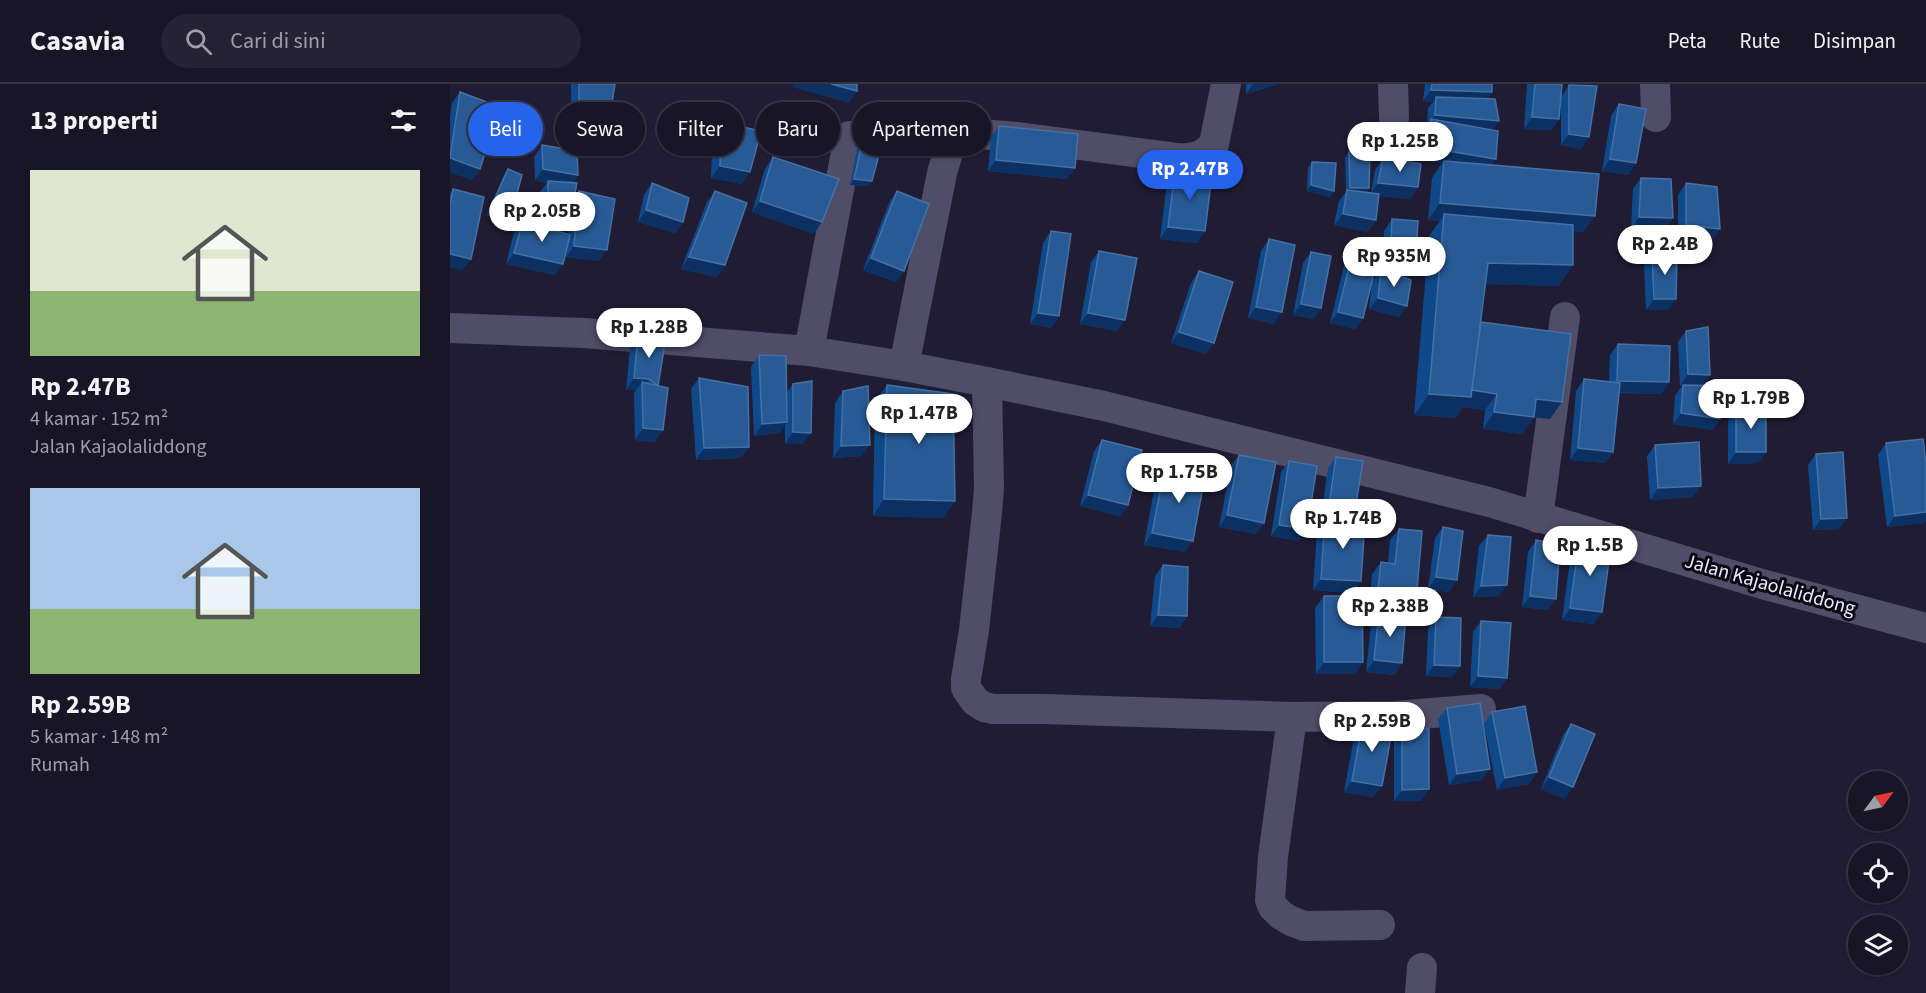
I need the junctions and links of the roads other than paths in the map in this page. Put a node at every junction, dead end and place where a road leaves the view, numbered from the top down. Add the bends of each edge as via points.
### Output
1 (1226, 84) edge
2 (1393, 84) edge
3 (1655, 84) edge
4 (1656, 117) dead end
5 (1394, 118) dead end
6 (849, 136) dead end
7 (1565, 317) dead end
8 (450, 328) edge
9 (809, 351) junction
10 (904, 366) junction
11 (987, 382) junction
12 (1538, 518) junction
13 (1926, 627) edge
14 (1481, 709) edge
15 (1292, 717) junction
16 (1380, 925) dead end

1 - 10 street via 1214,144 1197,158 979,134 964,136 952,144 942,173
2 - 5 street
3 - 4 street
6 - 9 street
7 - 12 street
8 - 9 street, Jalan Kajaolaliddong via 584,333
9 - 10 street, Jalan Kajaolaliddong
10 - 11 street, Jalan Kajaolaliddong
11 - 12 street, Jalan Kajaolaliddong via 1116,409 1489,502
11 - 15 street via 989,488 966,679 966,688 975,701 993,709
12 - 13 street, Jalan Kajaolaliddong
14 - 15 street via 1395,716
15 - 16 street via 1270,900 1281,915 1304,926

